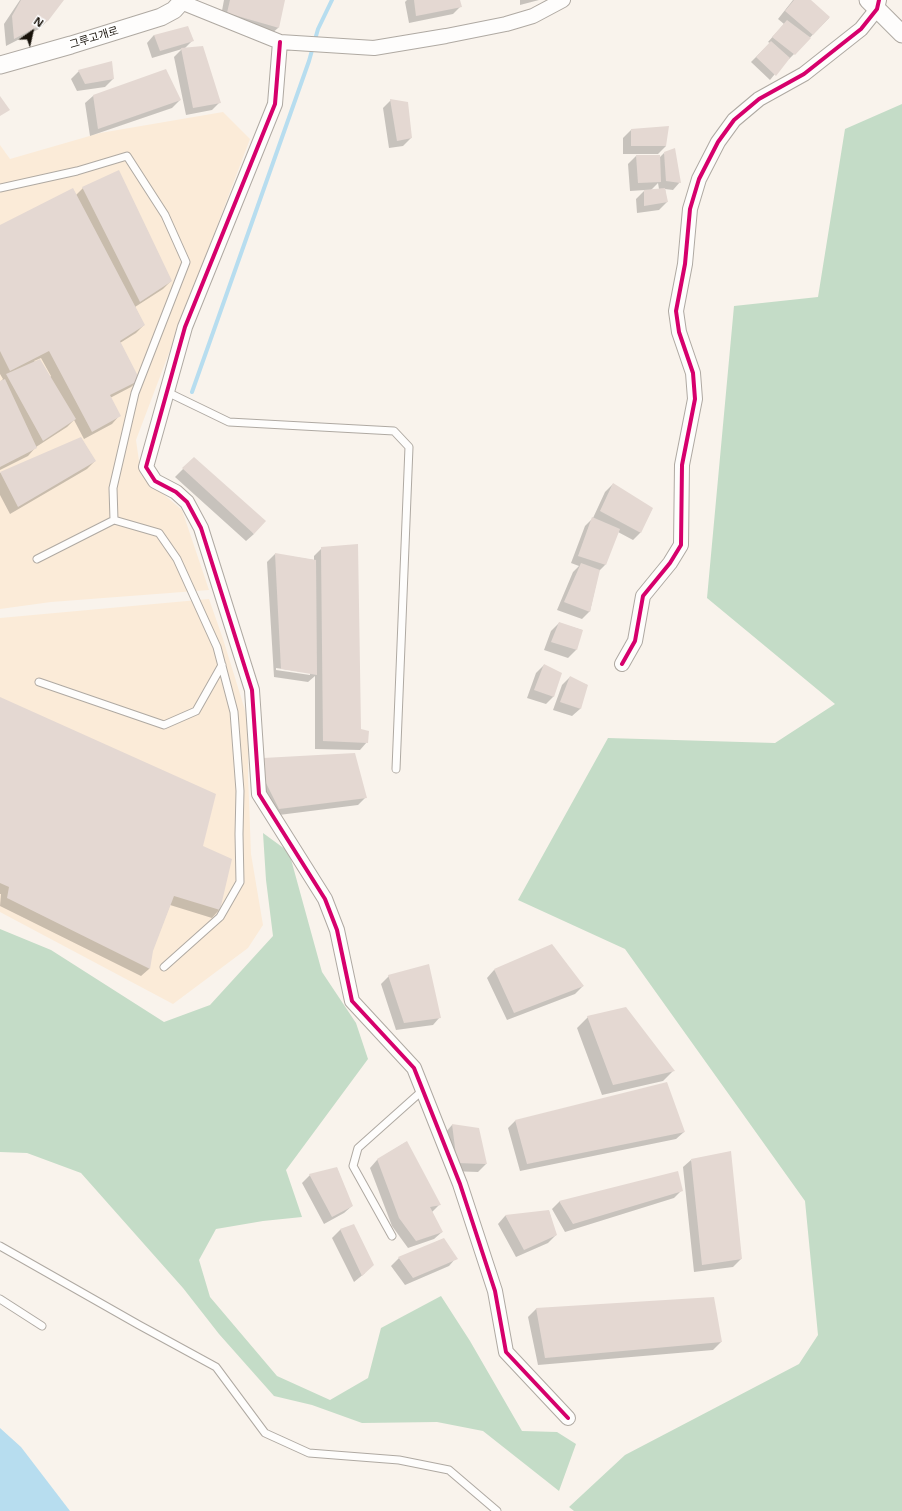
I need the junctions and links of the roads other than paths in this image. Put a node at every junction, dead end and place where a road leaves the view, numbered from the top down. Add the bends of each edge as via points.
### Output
1 (563, 0) edge
2 (182, 1) edge
3 (875, 3) edge
4 (902, 34) edge
5 (280, 42) junction
6 (0, 65) edge
7 (0, 188) edge
8 (167, 392) junction
9 (114, 520) junction
10 (37, 559) dead end
11 (622, 664) dead end
12 (222, 666) junction
13 (39, 682) dead end
14 (396, 769) dead end
15 (164, 967) dead end
16 (423, 1090) junction
17 (392, 1236) dead end
18 (0, 1246) edge
19 (0, 1299) edge
20 (42, 1326) dead end
21 (568, 1418) dead end
22 (497, 1511) edge

1 - 5 street via 533,16 506,24 374,48
2 - 5 street
2 - 6 street, 그루고개로 via 174,10 161,17
3 - 4 street
3 - 11 street via 861,29 804,74 759,99 734,120 718,142 699,179 690,209 685,264 676,311 679,332 693,373 695,399 682,466 681,545 643,596 635,640
5 - 8 street via 275,104 185,327
7 - 9 lane via 77,171 127,156 165,215 186,262 135,393 114,488
8 - 14 lane via 229,422 394,431 409,447
8 - 16 street via 146,467 155,481 176,492 187,502 201,528 252,690 259,794 325,899 337,930 352,1001 414,1068
9 - 10 lane
9 - 12 lane via 159,534 177,559 217,647
12 - 13 lane via 196,711 164,725
12 - 15 lane via 234,712 240,791 240,882 220,917
16 - 17 lane via 358,1148 353,1166
16 - 21 street via 460,1184 495,1291 506,1352
18 - 22 lane via 216,1367 266,1433 309,1453 399,1460 449,1470
19 - 20 lane

